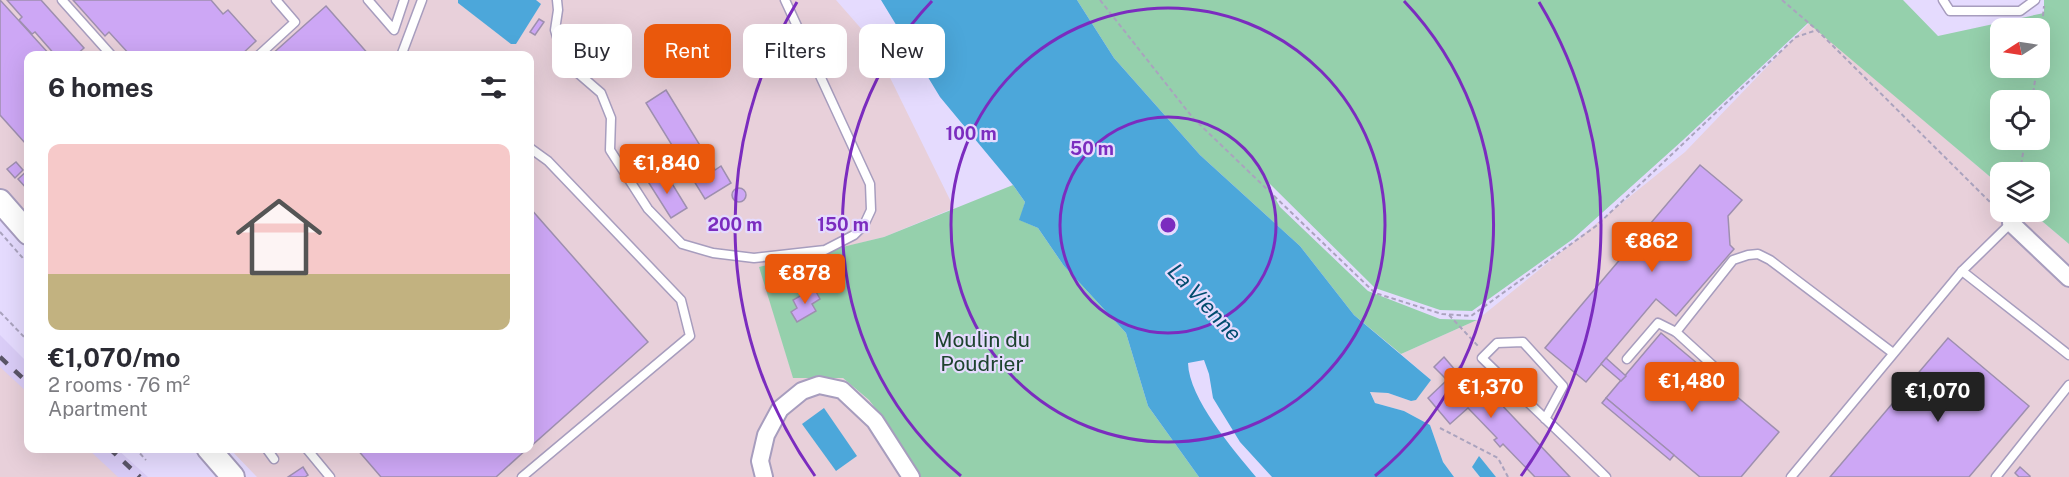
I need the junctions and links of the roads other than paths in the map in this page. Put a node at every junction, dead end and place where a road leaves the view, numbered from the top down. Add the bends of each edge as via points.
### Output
1 (62, 0) edge
2 (276, 0) edge
3 (368, 0) edge
4 (404, 0) edge
5 (422, 0) edge
6 (556, 0) edge
7 (785, 0) edge
8 (1943, 0) edge
9 (2035, 0) edge
10 (108, 51) edge
11 (264, 51) edge
12 (403, 51) edge
13 (534, 151) edge
14 (0, 201) edge
15 (0, 221) edge
16 (2011, 224) joint
17 (24, 228) edge
18 (24, 247) edge
19 (1962, 271) junction
20 (2069, 278) edge
21 (1676, 332) junction
22 (1893, 353) junction
23 (2069, 355) edge
24 (1627, 359) dead end
25 (1732, 383) dead end
26 (2069, 385) edge
27 (1545, 419) junction
28 (212, 453) edge
29 (270, 453) edge
30 (310, 453) edge
31 (274, 459) dead end
32 (233, 477) edge
33 (330, 477) edge
34 (522, 477) edge
35 (764, 477) edge
36 (910, 477) edge
37 (1606, 477) edge
38 (1791, 477) edge
39 (1996, 477) edge

1 - 10 lane
2 - 11 lane via 296,22
3 - 4 lane via 393,30
5 - 12 lane
6 - 7 lane via 555,30 560,47 579,74 601,93 611,118 609,150 648,209 682,244 754,258 825,250 854,235 871,210 870,184
8 - 9 lane via 1950,11 2020,11
13 - 34 lane via 681,300 690,336
14 - 17 main road
15 - 18 main road
16 - 19 lane
16 - 20 street
19 - 22 lane
19 - 23 lane
21 - 22 lane via 1733,260 1758,254
21 - 24 lane via 1658,323
21 - 25 lane
22 - 38 lane
26 - 39 lane
27 - 27 lane via 1563,386 1523,342 1497,343 1482,358
27 - 37 lane
28 - 32 main road
29 - 31 lane
30 - 33 lane
35 - 36 street via 760,461 766,435 780,409 802,391 819,385 842,390 875,421

